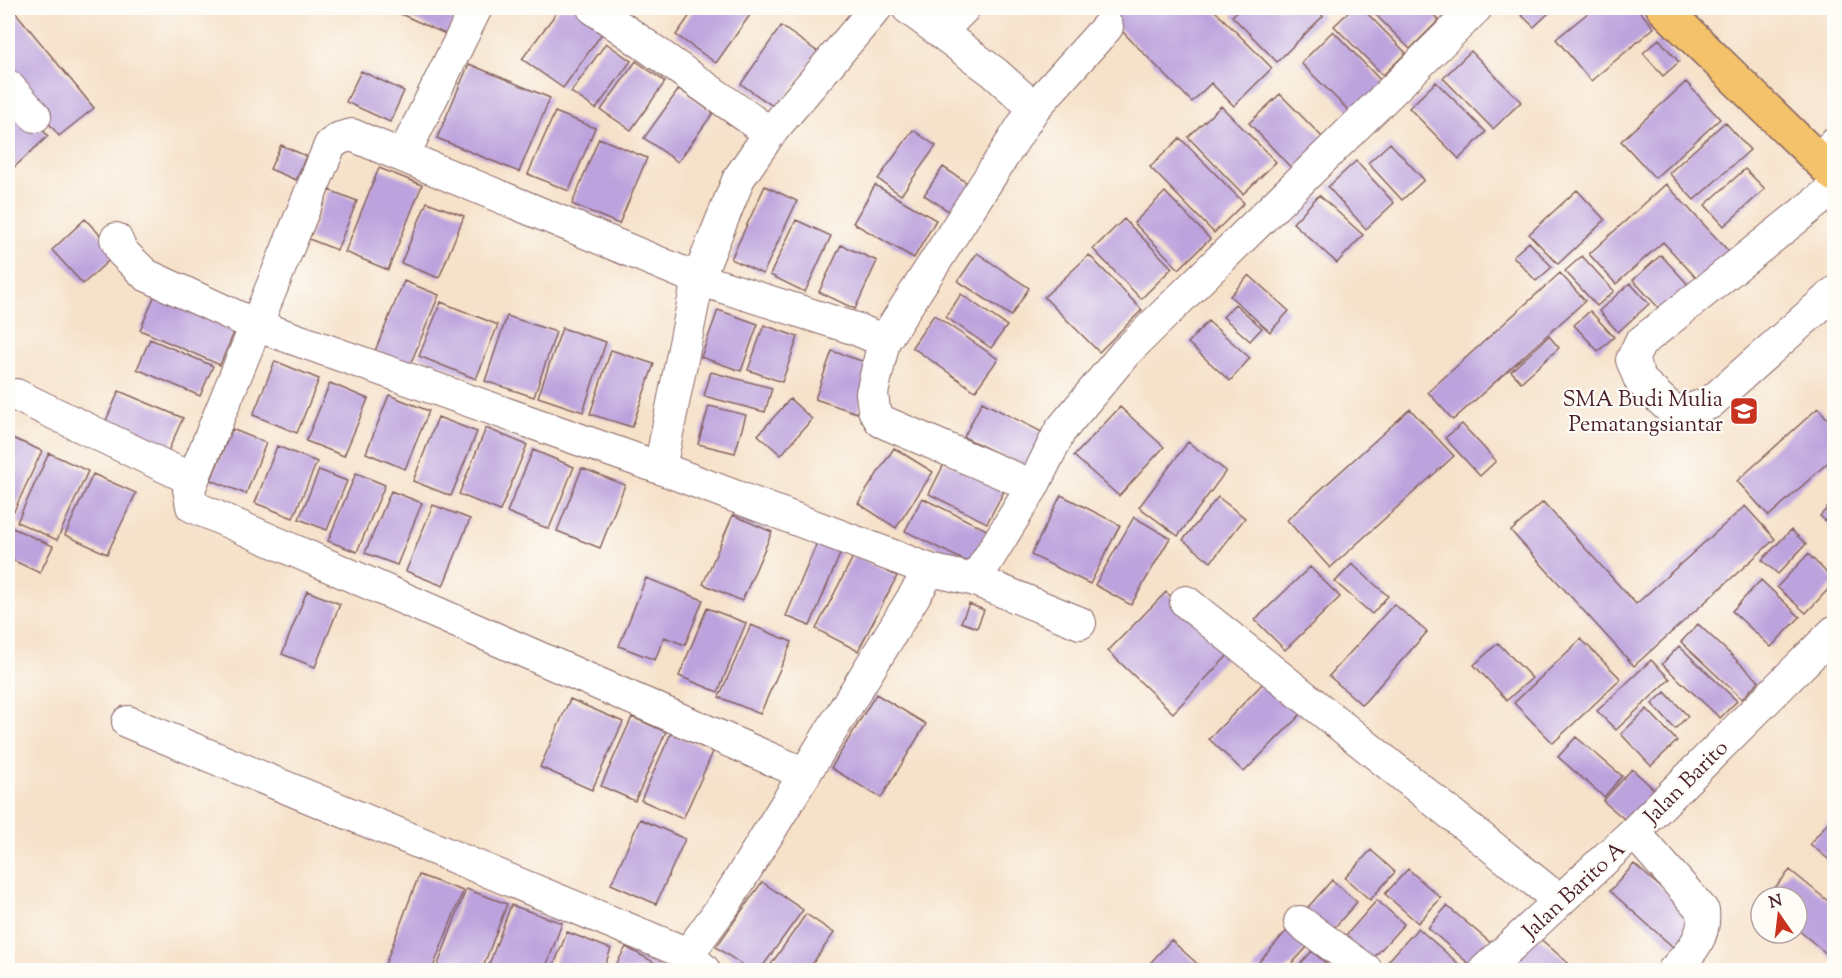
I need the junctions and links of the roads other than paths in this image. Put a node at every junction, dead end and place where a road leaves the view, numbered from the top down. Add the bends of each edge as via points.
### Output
1 (476, 8) edge
2 (593, 8) edge
3 (876, 8) edge
4 (908, 8) edge
5 (964, 8) edge
6 (1476, 8) edge
7 (1663, 8) edge
8 (1107, 27) dead end
9 (940, 31) junction
10 (1035, 108) junction
11 (770, 133) junction
12 (403, 156) junction
13 (1829, 159) edge
14 (1834, 188) edge
15 (116, 239) dead end
16 (698, 279) junction
17 (1834, 293) edge
18 (255, 325) junction
19 (884, 341) junction
20 (16, 394) dead end
21 (660, 468) junction
22 (193, 480) junction
23 (1033, 486) junction
24 (930, 570) junction
25 (975, 580) junction
26 (1186, 602) dead end
27 (1080, 623) dead end
28 (1834, 632) edge
29 (128, 722) dead end
30 (805, 774) junction
31 (1634, 832) junction
32 (1560, 901) junction
33 (1300, 922) dead end
34 (696, 962) edge
35 (1366, 970) edge
36 (1485, 970) edge
37 (1674, 970) edge

1 - 12 street
2 - 11 street
3 - 11 street
4 - 9 street
5 - 9 street
6 - 23 street via 1125,353 1060,431
7 - 13 main road
8 - 10 street
9 - 10 street
10 - 19 street
11 - 16 street via 739,178
12 - 16 street
12 - 18 street via 352,135 330,145
14 - 17 street via 1640,343 1632,360 1640,380 1673,411 1692,409 1710,403
15 - 18 street via 122,252 146,275
16 - 19 street
16 - 21 street
18 - 21 street
18 - 22 street
19 - 23 street via 872,393 874,410 881,421
20 - 22 street
21 - 24 street
22 - 30 street via 189,489 192,506
23 - 25 street
24 - 25 street
24 - 30 street
25 - 27 street
26 - 32 street
28 - 31 street, Jalan Barito
29 - 34 street
30 - 34 street via 726,902
31 - 32 street, Jalan Barito A
31 - 37 street, Jalan Barito via 1703,911 1703,929 1696,947
32 - 36 street, Jalan Barito A
33 - 35 street

